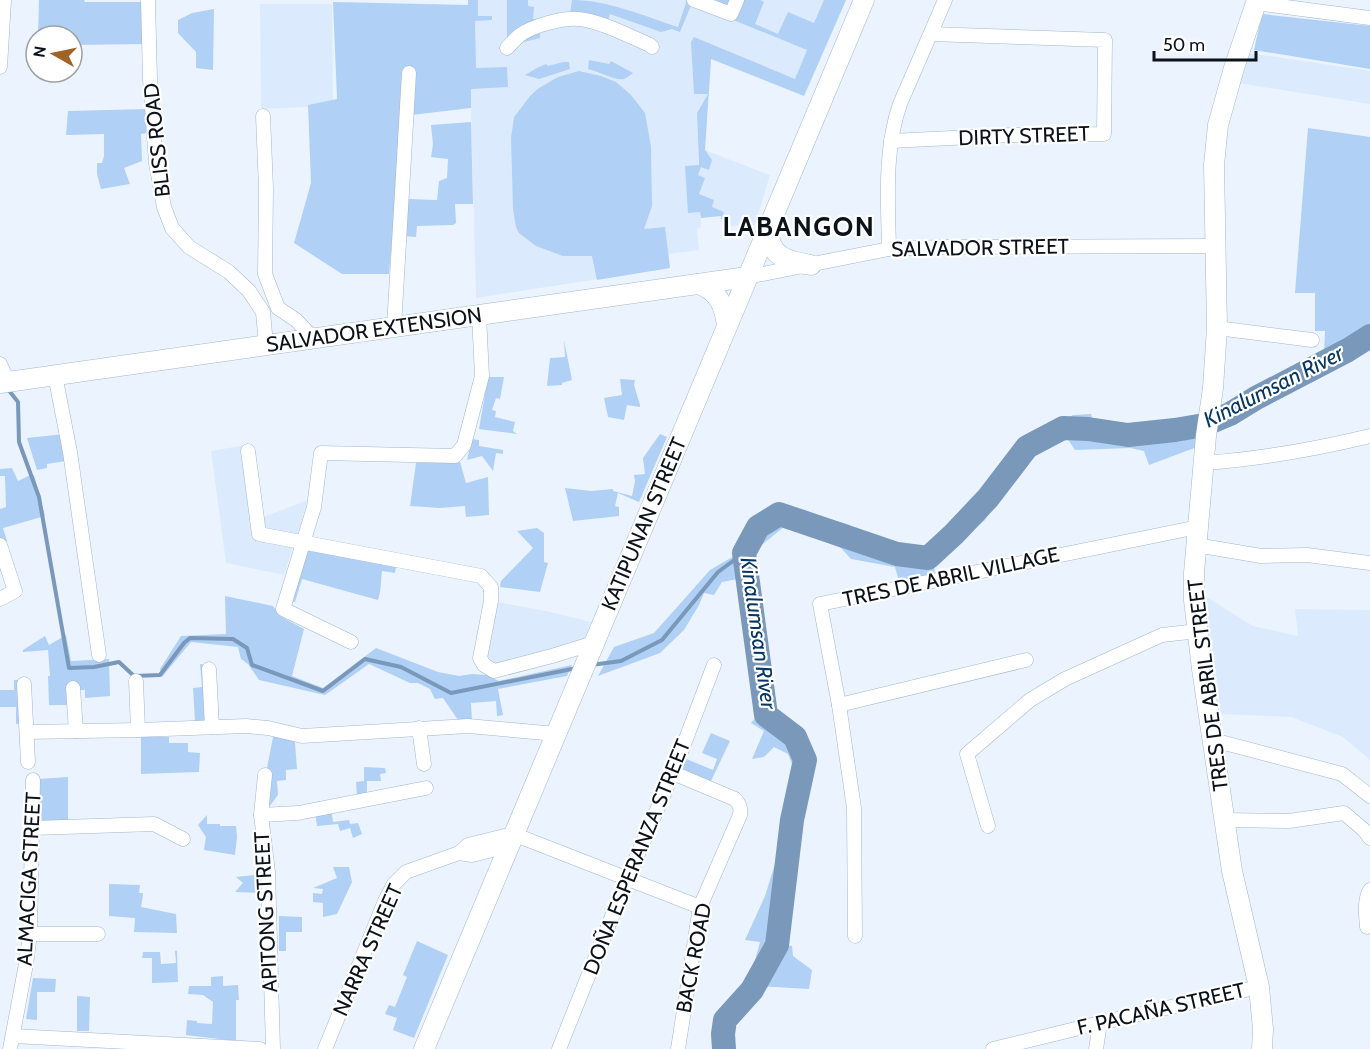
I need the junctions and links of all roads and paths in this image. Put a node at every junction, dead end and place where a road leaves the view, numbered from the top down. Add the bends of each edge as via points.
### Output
1 (4, 0) edge
2 (148, 0) edge
3 (694, 0) edge
4 (737, 0) edge
5 (864, 0) edge
6 (945, 0) edge
7 (1257, 2) edge
8 (1370, 18) edge
9 (930, 34) junction
10 (1, 45) edge
11 (652, 47) dead end
12 (507, 48) dead end
13 (0, 67) edge
14 (409, 73) dead end
15 (263, 116) dead end
16 (891, 141) junction
17 (768, 228) junction
18 (1216, 246) junction
19 (889, 249) junction
20 (811, 265) junction
21 (747, 277) junction
22 (698, 284) junction
23 (479, 315) junction
24 (727, 326) junction
25 (394, 327) junction
26 (1217, 328) junction
27 (313, 338) junction
28 (1312, 340) dead end
29 (266, 345) junction
30 (55, 375) junction
31 (3, 378) edge
32 (1370, 436) edge
33 (248, 451) dead end
34 (1203, 463) junction
35 (1197, 536) junction
36 (303, 542) junction
37 (0, 545) edge
38 (1370, 563) edge
39 (0, 599) edge
40 (1198, 631) junction
41 (351, 642) dead end
42 (594, 644) junction
43 (99, 655) dead end
44 (1026, 660) dead end
45 (714, 665) dead end
46 (209, 669) dead end
47 (136, 681) dead end
48 (24, 684) dead end
49 (73, 688) dead end
50 (838, 705) junction
51 (212, 726) junction
52 (419, 728) junction
53 (138, 730) junction
54 (76, 731) junction
55 (27, 732) junction
56 (556, 734) junction
57 (1213, 740) junction
58 (28, 762) dead end
59 (424, 764) dead end
60 (673, 773) junction
61 (265, 776) dead end
62 (33, 780) dead end
63 (426, 788) dead end
64 (1370, 796) edge
65 (261, 815) junction
66 (1225, 820) junction
67 (988, 826) dead end
68 (33, 828) junction
69 (1370, 838) edge
70 (183, 839) dead end
71 (511, 840) junction
72 (627, 879) junction
73 (1370, 890) edge
74 (700, 907) junction
75 (1367, 927) dead end
76 (30, 934) junction
77 (98, 934) dead end
78 (855, 936) dead end
79 (1259, 987) junction
80 (1100, 1023) junction
81 (12, 1042) edge
82 (260, 1049) edge
83 (273, 1049) edge
84 (325, 1049) edge
85 (424, 1049) edge
86 (559, 1049) edge
87 (678, 1049) edge
88 (993, 1049) edge
89 (1096, 1049) edge
90 (1262, 1049) edge

1 - 10 street
2 - 29 street, BLISS ROAD via 156,163 164,207 172,228 189,247 229,272 249,291 263,312
3 - 4 street via 731,14
5 - 17 main road, KATIPUNAN STREET
6 - 9 street
7 - 8 street
7 - 18 main road, TRES DE ABRIL STREET via 1218,125 1214,165
9 - 16 street via 900,104
9 - 16 street, DIRTY STREET via 1105,40 1104,134
10 - 13 street
11 - 12 street via 601,25 572,19 529,30
14 - 25 street
15 - 27 street via 265,274 278,308
16 - 19 street
17 - 20 main road via 777,253
17 - 21 main road, KATIPUNAN STREET
18 - 19 street, SALVADOR STREET
18 - 26 main road, TRES DE ABRIL STREET
19 - 20 street, SALVADOR STREET
20 - 21 street, SALVADOR STREET
21 - 22 main road, SALVADOR EXTENSION
21 - 24 main road, KATIPUNAN STREET
22 - 23 main road, SALVADOR EXTENSION
22 - 24 main road via 718,296
23 - 25 main road, SALVADOR EXTENSION
23 - 36 street via 482,376 464,445 455,456 321,453 314,507
24 - 42 main road, KATIPUNAN STREET
25 - 27 main road, SALVADOR EXTENSION
26 - 28 street
26 - 34 main road, TRES DE ABRIL STREET
27 - 29 main road, SALVADOR EXTENSION
29 - 30 main road, SALVADOR EXTENSION
30 - 31 main road, SALVADOR EXTENSION
30 - 43 street
32 - 34 street
33 - 36 street via 259,534
34 - 35 main road, TRES DE ABRIL STREET
35 - 38 street via 1261,556 1307,555
35 - 40 main road, TRES DE ABRIL STREET via 1194,600
35 - 50 street, TRES DE ABRIL VILLAGE via 820,604
36 - 41 street via 283,609
36 - 42 street via 481,576 491,587 491,601 480,658 494,671
37 - 39 street via 15,591
40 - 57 main road, TRES DE ABRIL STREET
40 - 67 street via 1162,635 1065,680 1030,700 967,754
42 - 56 main road, KATIPUNAN STREET
44 - 50 street
45 - 60 street, DOÑA ESPERANZA STREET
46 - 51 street
47 - 53 street
48 - 55 street
49 - 54 street
50 - 78 street, TRES DE ABRIL VILLAGE via 854,807
51 - 52 street via 268,728 302,736
51 - 53 street
52 - 56 street via 468,726
52 - 59 street
53 - 54 street
54 - 55 street
55 - 58 street
56 - 71 main road, KATIPUNAN STREET
57 - 64 street via 1342,774
57 - 66 main road, TRES DE ABRIL STREET
60 - 72 street, DOÑA ESPERANZA STREET
60 - 74 street, BACK ROAD via 735,799 740,807
61 - 65 street, APITONG STREET
62 - 68 street, ALMACIGA STREET
63 - 65 street via 298,813
65 - 83 street, APITONG STREET via 268,872
66 - 69 street via 1289,821 1344,813
66 - 79 main road, TRES DE ABRIL STREET via 1232,871
68 - 70 street via 154,824
68 - 76 street, ALMACIGA STREET
71 - 72 street
71 - 84 street, NARRA STREET via 406,872 394,885
71 - 85 main road, KATIPUNAN STREET
72 - 74 street
72 - 86 street, DOÑA ESPERANZA STREET
73 - 75 street
74 - 87 street, BACK ROAD
76 - 77 street
76 - 81 street, ALMACIGA STREET
79 - 80 street, F. PACAÑA STREET
79 - 90 main road, TRES DE ABRIL STREET
80 - 88 street, F. PACAÑA STREET
80 - 89 street
81 - 82 street

